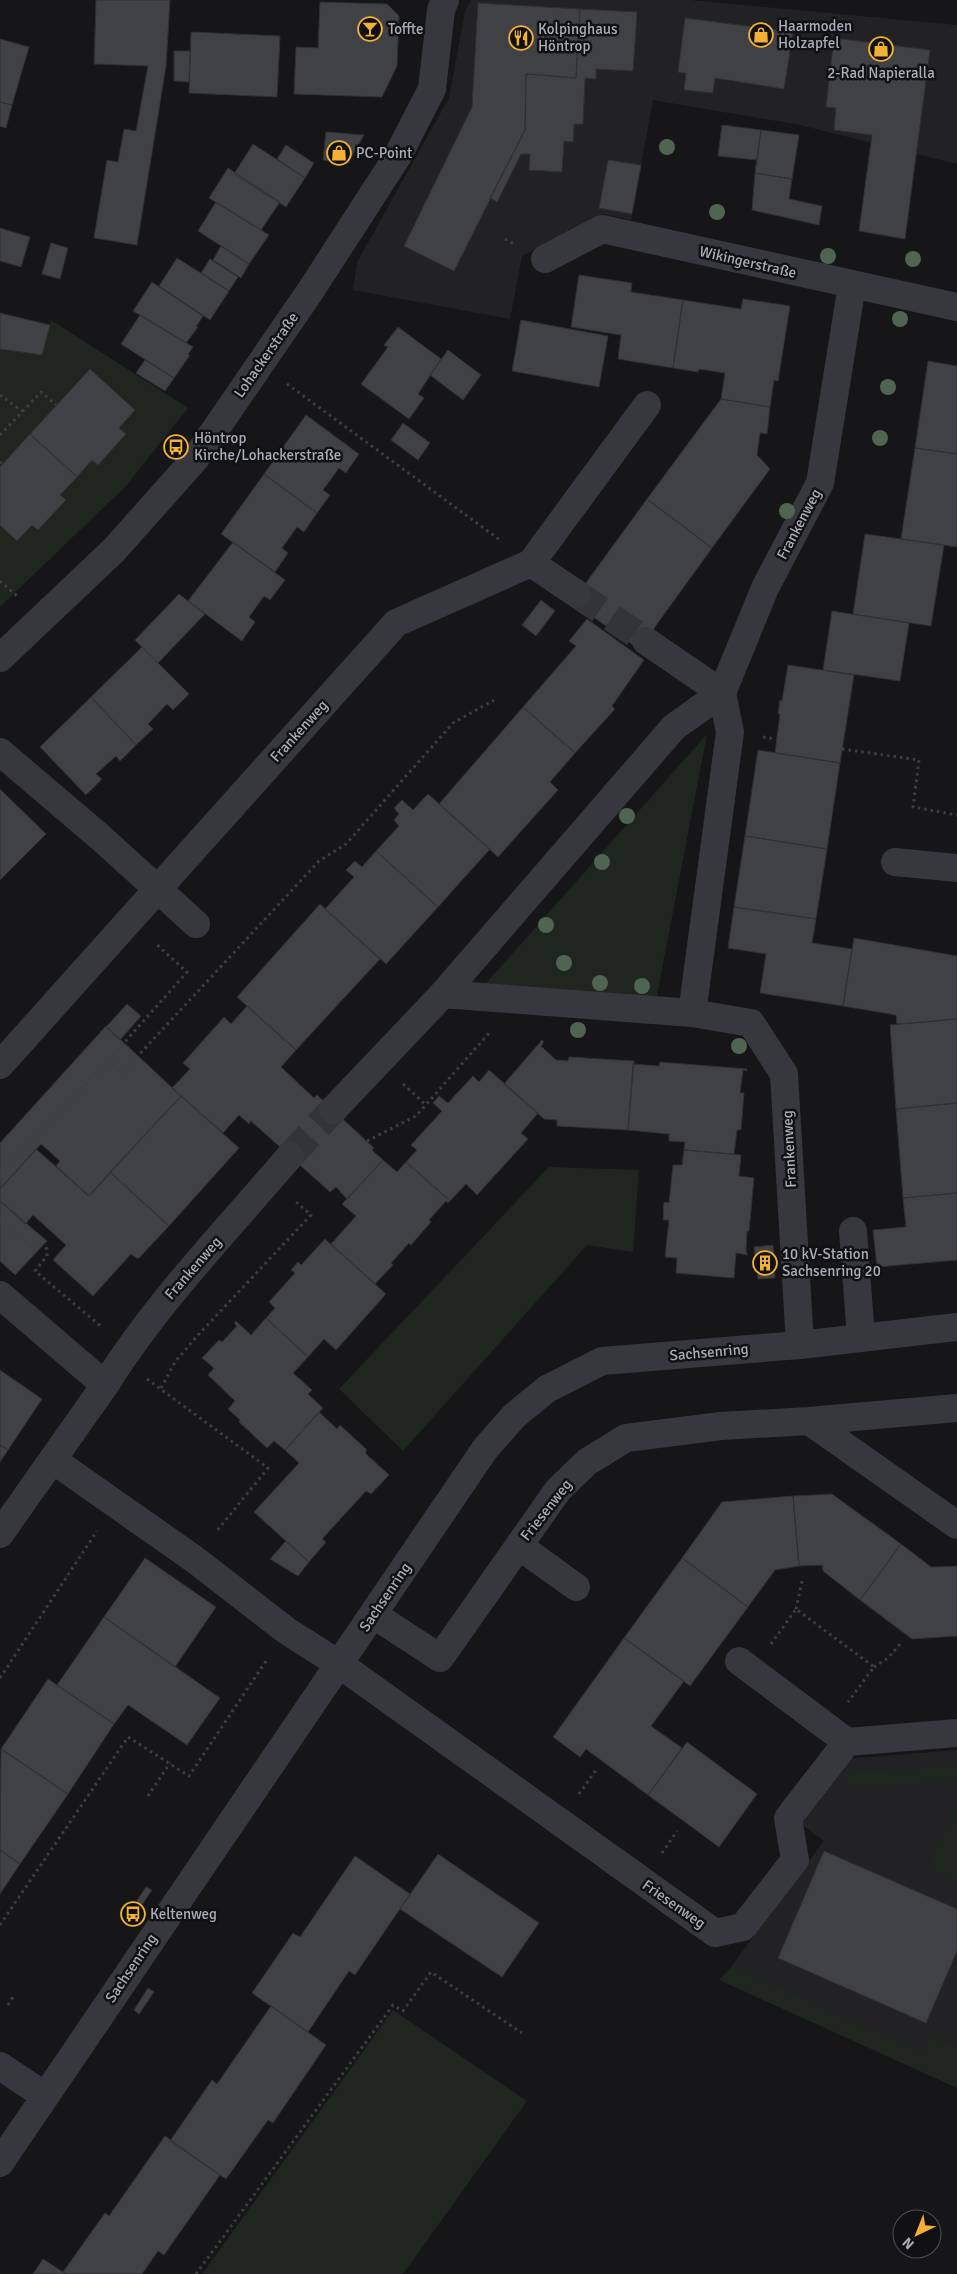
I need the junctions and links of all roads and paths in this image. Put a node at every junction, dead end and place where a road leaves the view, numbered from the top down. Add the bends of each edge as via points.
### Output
1 (445, 0) edge
2 (544, 259) dead end
3 (852, 285) junction
4 (957, 307) edge
5 (260, 365) junction
6 (0, 395) edge
7 (56, 405) dead end
8 (646, 405) dead end
9 (22, 411) junction
10 (0, 435) edge
11 (531, 562) junction
12 (577, 594) tunnel mouth
13 (646, 641) tunnel mouth
14 (0, 658) edge
15 (722, 693) junction
16 (494, 700) dead end
17 (842, 749) dead end
18 (0, 752) edge
19 (957, 815) edge
20 (896, 862) dead end
21 (957, 868) edge
22 (156, 888) junction
23 (129, 919) junction
24 (196, 924) dead end
25 (443, 994) junction
26 (518, 1000) junction
27 (692, 1013) junction
28 (109, 1060) junction
29 (0, 1065) edge
30 (333, 1110) tunnel mouth
31 (367, 1141) dead end
32 (290, 1156) tunnel mouth
33 (0, 1173) edge
34 (271, 1179) junction
35 (0, 1219) edge
36 (853, 1231) dead end
37 (0, 1295) edge
38 (957, 1327) edge
39 (861, 1338) junction
40 (800, 1345) junction
41 (124, 1354) junction
42 (105, 1385) junction
43 (161, 1388) junction
44 (957, 1408) edge
45 (808, 1421) junction
46 (53, 1460) junction
47 (115, 1503) junction
48 (957, 1525) edge
49 (0, 1534) edge
50 (518, 1546) junction
51 (194, 1559) junction
52 (803, 1577) dead end
53 (576, 1587) dead end
54 (796, 1609) junction
55 (374, 1615) junction
56 (287, 1631) junction
57 (901, 1643) dead end
58 (339, 1664) junction
59 (745, 1665) joint
60 (874, 1667) junction
61 (0, 1678) edge
62 (957, 1733) edge
63 (838, 1735) junction
64 (170, 1763) junction
65 (148, 1796) dead end
66 (0, 1925) edge
67 (15, 1994) dead end
68 (8, 2005) dead end
69 (522, 2033) dead end
70 (0, 2066) edge
71 (45, 2096) junction
72 (0, 2163) edge
73 (196, 2274) edge

1 - 5 street, Lohackerstraße via 441,10 432,90 397,157
2 - 3 street, Wikingerstraße via 602,229
3 - 4 street, Wikingerstraße
3 - 15 street, Frankenweg via 820,484 765,588
5 - 11 path
5 - 14 street, Lohackerstraße via 195,459 114,550
6 - 9 path
7 - 9 path via 41,392
8 - 11 street
9 - 10 path
11 - 12 street
11 - 22 street, Frankenweg via 396,623
13 - 15 street
15 - 25 street via 674,727
15 - 27 street via 730,732
16 - 28 path via 453,723 346,844 320,861 122,1073
17 - 19 path via 919,760 912,807
18 - 22 street
20 - 21 street
22 - 23 street, Frankenweg
22 - 24 street
23 - 28 path via 187,972
23 - 29 street, Frankenweg
25 - 26 street, Frankenweg
25 - 30 street
26 - 27 street, Frankenweg
26 - 31 path via 416,1116
27 - 40 street, Frankenweg via 751,1024 784,1074
28 - 33 path
32 - 34 street, Frankenweg
34 - 41 street, Frankenweg via 165,1300
34 - 43 path via 311,1216 198,1334 175,1362
35 - 41 path via 32,1247 39,1243 48,1249 47,1256 35,1271
36 - 39 street
37 - 42 street
38 - 39 street, Sachsenring
39 - 40 street, Sachsenring
40 - 55 street, Sachsenring via 602,1361 547,1389 514,1416 484,1449
41 - 42 street, Frankenweg
41 - 43 path
42 - 46 street, Frankenweg
43 - 51 path via 268,1468
44 - 45 street, Friesenweg
45 - 48 street
45 - 50 street, Friesenweg via 721,1426 626,1438 587,1462 558,1490
46 - 47 street, Friesenweg
46 - 49 street, Frankenweg
47 - 51 street, Friesenweg
47 - 61 path
50 - 53 street
50 - 55 street, Friesenweg via 440,1658
51 - 56 street, Friesenweg
52 - 54 path
54 - 59 path
54 - 60 path
55 - 58 street, Sachsenring
56 - 58 street, Friesenweg
56 - 64 path via 189,1776
57 - 60 path via 888,1658
58 - 63 street, Friesenweg via 715,1933 743,1927 795,1860 788,1818
58 - 71 street, Sachsenring
59 - 63 street
60 - 63 path
62 - 63 street
64 - 65 path
64 - 66 path via 128,1737
67 - 68 path
69 - 73 path via 431,1972 403,2012 393,2005
70 - 71 street
71 - 72 street, Sachsenring

